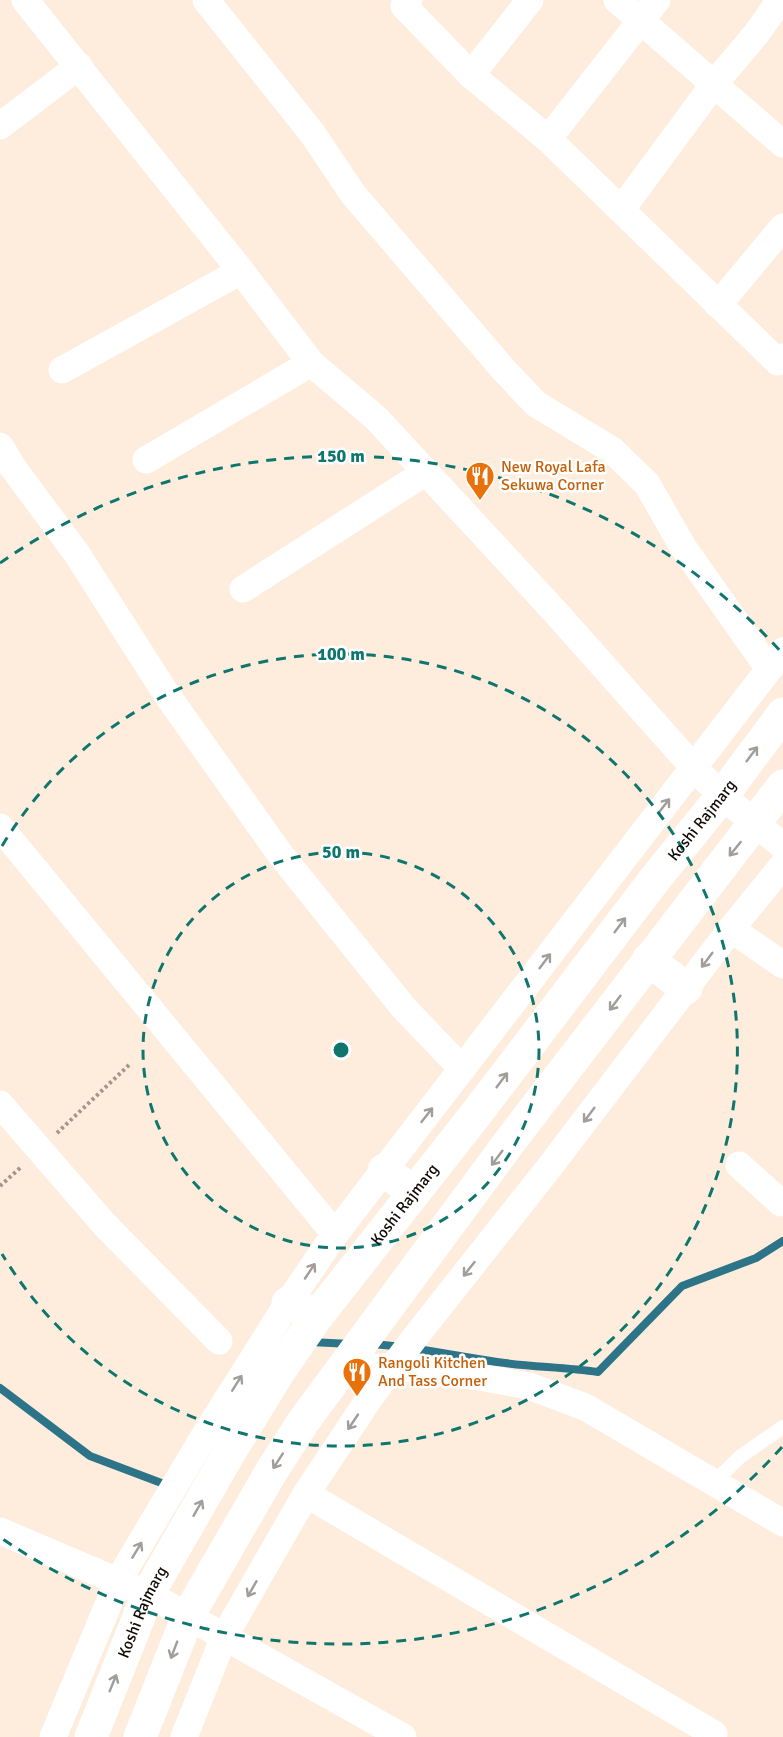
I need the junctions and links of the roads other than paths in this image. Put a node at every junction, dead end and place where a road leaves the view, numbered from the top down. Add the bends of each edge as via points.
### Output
1 (25, 0) edge
2 (206, 0) edge
3 (409, 0) edge
4 (530, 0) edge
5 (617, 0) edge
6 (780, 0) edge
7 (649, 10) edge
8 (79, 66) junction
9 (471, 75) junction
10 (714, 84) junction
11 (0, 126) edge
12 (548, 140) junction
13 (783, 144) edge
14 (621, 210) junction
15 (783, 227) edge
16 (241, 271) junction
17 (717, 305) junction
18 (783, 357) edge
19 (311, 363) junction
20 (62, 370) dead end
21 (0, 446) edge
22 (146, 460) dead end
23 (426, 472) junction
24 (243, 589) dead end
25 (776, 660) edge
26 (783, 714) edge
27 (694, 768) junction
28 (783, 786) edge
29 (722, 796) junction
30 (755, 824) junction
31 (0, 827) edge
32 (783, 846) edge
33 (783, 865) edge
34 (731, 929) junction
35 (648, 960) junction
36 (783, 965) edge
37 (686, 988) junction
38 (462, 1069) junction
39 (0, 1104) edge
40 (739, 1165) dead end
41 (384, 1170) junction
42 (414, 1193) junction
43 (783, 1201) edge
44 (335, 1234) junction
45 (282, 1311) junction
46 (308, 1329) junction
47 (219, 1341) dead end
48 (351, 1355) junction
49 (397, 1363) junction
50 (783, 1426) edge
51 (714, 1482) junction
52 (306, 1494) junction
53 (783, 1522) edge
54 (0, 1531) edge
55 (118, 1581) junction
56 (148, 1594) junction
57 (188, 1616) junction
58 (224, 1637) junction
59 (714, 1734) dead end
60 (52, 1737) edge
61 (91, 1737) edge
62 (140, 1737) edge
63 (184, 1737) edge
64 (403, 1737) edge

1 - 8 street
2 - 25 street via 312,133 353,194 503,369 536,404 612,450 647,483 683,547
3 - 9 street via 404,6
4 - 9 street
5 - 7 street
6 - 10 street
7 - 10 street
7 - 12 street
8 - 11 street
8 - 16 street
9 - 12 street
10 - 13 street
10 - 14 street
12 - 14 street
14 - 17 street
15 - 17 street
16 - 19 street
16 - 20 street
17 - 18 street via 778,362
19 - 22 street
19 - 23 street via 376,418
21 - 38 street via 280,855 403,1007
23 - 24 street
23 - 27 street
25 - 27 street
29 -> 26 main road, Koshi Rajmarg
27 - 29 street
38 -> 27 street
28 - 30 main road
29 - 30 street
42 -> 29 main road, Koshi Rajmarg
30 - 32 street
30 -> 35 main road
31 - 44 street
33 - 34 street
34 - 36 street
34 -> 37 street
35 - 37 main road
35 -> 48 main road
37 -> 49 street
41 -> 38 street
39 - 47 street via 104,1224
40 - 43 street
41 - 42 main road
41 - 44 street
42 - 46 main road, Koshi Rajmarg
45 -> 44 street
45 - 46 main road
55 -> 45 street
56 -> 46 main road, Koshi Rajmarg via 232,1448
48 - 49 street
48 -> 57 main road via 271,1472
49 - 51 street via 529,1386 585,1407
49 -> 52 street
50 - 51 lane via 741,1456
51 - 53 street
52 -> 58 street
52 - 59 street
54 - 55 street
55 - 56 street
55 - 60 street
56 - 57 street
61 -> 56 main road, Koshi Rajmarg
57 - 58 street
57 -> 62 main road
58 - 63 street
58 - 64 street

